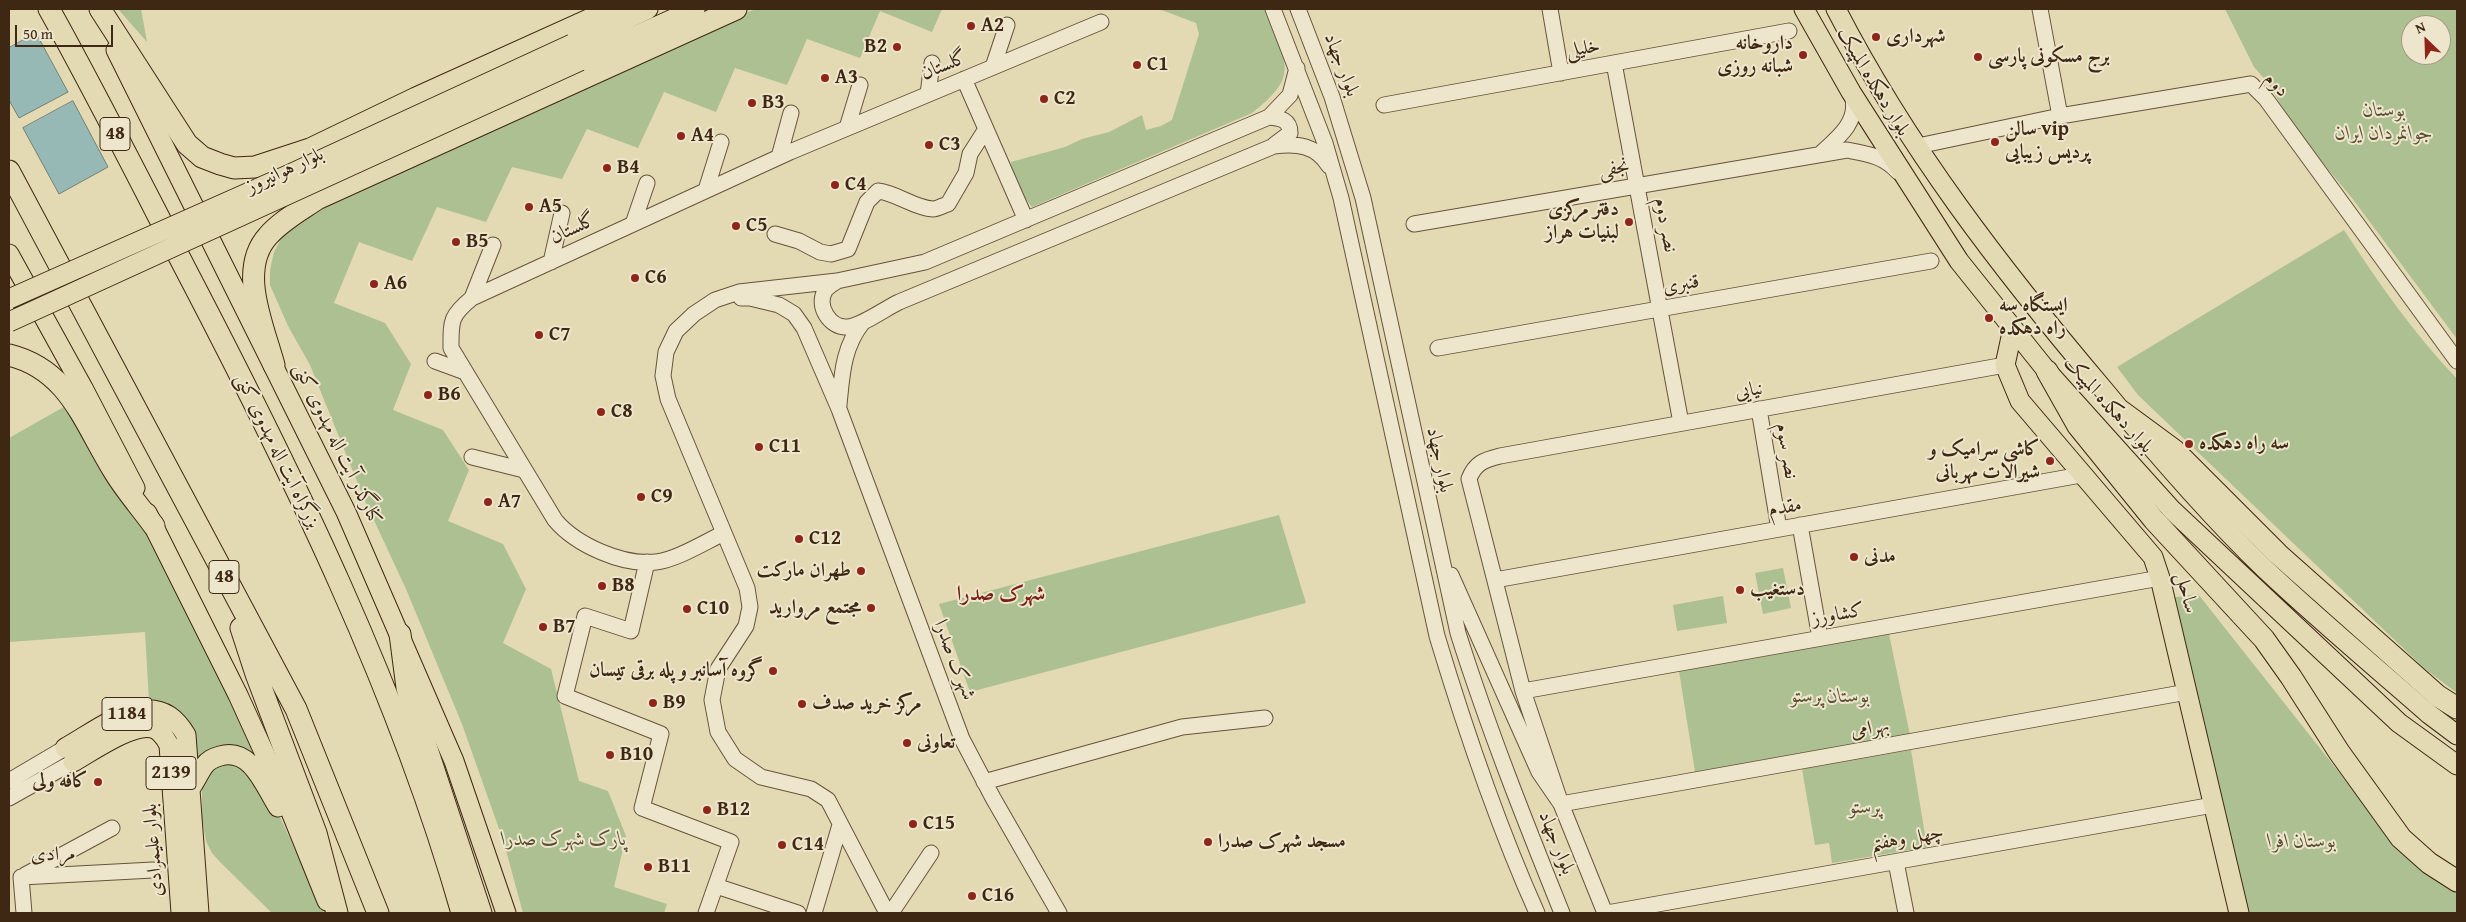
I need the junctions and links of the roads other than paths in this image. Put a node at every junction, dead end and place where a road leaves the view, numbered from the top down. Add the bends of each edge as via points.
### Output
1 (49, 9) edge
2 (95, 9) edge
3 (100, 9) edge
4 (613, 9) edge
5 (648, 9) edge
6 (696, 9) edge
7 (736, 9) edge
8 (1274, 9) edge
9 (1298, 9) edge
10 (1550, 9) edge
11 (1804, 9) edge
12 (1836, 9) edge
13 (2040, 9) edge
14 (1101, 22) dead end
15 (1007, 25) dead end
16 (1790, 32) dead end
17 (576, 52) junction
18 (932, 62) dead end
19 (1614, 63) junction
20 (993, 67) junction
21 (1297, 68) junction
22 (1561, 73) junction
23 (964, 80) junction
24 (860, 85) dead end
25 (1851, 92) junction
26 (928, 94) junction
27 (1384, 105) dead end
28 (791, 113) dead end
29 (2060, 116) junction
30 (1269, 117) junction
31 (847, 128) junction
32 (986, 129) junction
33 (721, 142) dead end
34 (1274, 146) junction
35 (1918, 146) junction
36 (310, 149) junction
37 (1820, 154) junction
38 (779, 157) junction
39 (9, 171) edge
40 (1333, 171) junction
41 (1906, 180) junction
42 (647, 183) dead end
43 (1637, 186) junction
44 (706, 190) junction
45 (317, 198) junction
46 (562, 213) dead end
47 (1026, 220) junction
48 (632, 224) junction
49 (1414, 224) dead end
50 (775, 234) dead end
51 (492, 245) dead end
52 (9, 254) edge
53 (1931, 260) dead end
54 (551, 262) junction
55 (837, 281) junction
56 (472, 298) junction
57 (9, 299) edge
58 (714, 300) junction
59 (1660, 309) junction
60 (9, 322) edge
61 (863, 322) junction
62 (2013, 328) junction
63 (1438, 348) dead end
64 (9, 354) edge
65 (2457, 360) edge
66 (435, 361) dead end
67 (2005, 365) junction
68 (274, 366) junction
69 (2047, 371) junction
70 (465, 372) junction
71 (839, 409) junction
72 (1759, 409) junction
73 (2121, 411) junction
74 (1681, 423) junction
75 (472, 457) dead end
76 (524, 470) junction
77 (2081, 474) junction
78 (1800, 525) junction
79 (154, 526) junction
80 (1779, 529) junction
81 (724, 533) junction
82 (1436, 540) junction
83 (647, 562) junction
84 (2160, 578) junction
85 (1496, 580) junction
86 (230, 589) junction
87 (400, 634) junction
88 (1820, 638) junction
89 (1523, 691) junction
90 (2187, 692) junction
91 (2457, 708) edge
92 (1265, 718) dead end
93 (186, 734) joint
94 (2457, 735) edge
95 (69, 755) junction
96 (2457, 765) edge
97 (9, 781) edge
98 (984, 782) junction
99 (190, 789) junction
100 (9, 798) edge
101 (1561, 804) junction
102 (2213, 805) junction
103 (840, 825) junction
104 (112, 828) dead end
105 (305, 851) junction
106 (931, 853) dead end
107 (1896, 862) junction
108 (153, 870) dead end
109 (21, 877) junction
110 (2457, 881) edge
111 (716, 886) junction
112 (1530, 897) junction
113 (19, 904) edge
114 (182, 913) edge
115 (199, 913) edge
116 (332, 913) edge
117 (337, 913) edge
118 (378, 913) edge
119 (462, 913) edge
120 (481, 913) edge
121 (506, 913) edge
122 (706, 913) edge
123 (798, 913) edge
124 (814, 913) edge
125 (889, 913) edge
126 (1060, 913) edge
127 (1523, 913) edge
128 (1537, 913) edge
129 (1562, 913) edge
130 (1606, 913) edge
131 (1906, 913) edge
132 (2239, 913) edge

1 - 119 highway, بزرگراه آیت اله مهدوی کنی / 48 via 256,403 312,523 398,720
2 - 68 main road, کنارگذر آیت اله مهدوی کنی
3 - 36 highway via 168,117 187,144 202,156 234,168 255,167
4 - 36 highway
5 - 17 main road
6 - 17 main road
7 - 45 highway
8 - 21 street, بلوار جهاد
9 - 82 street, بلوار جهاد via 1335,106 1363,198
10 - 22 street
11 - 25 main road, بلوار دهکده المپیک
12 - 35 main road, بلوار دهکده المپیک
13 - 29 street
14 - 20 street, گلستان
15 - 20 street
16 - 19 street, خلیلی
17 - 57 main road, بلوار هوانیروز, bridge
17 - 60 main road, بلوار هوانیروز, bridge
18 - 26 street
19 - 22 street, خلیلی
19 - 43 street, نصر دوم
20 - 23 street, گلستان
21 - 30 street via 1290,95
21 - 40 street, بلوار جهاد
22 - 27 street, خلیلی
23 - 26 street, گلستان
23 - 32 street
24 - 31 street
25 - 37 street via 1856,106 1849,125
25 - 41 main road, بلوار دهکده المپیک
26 - 31 street, گلستان
28 - 38 street
29 - 35 street, دوم
29 - 65 street, دوم via 2251,84 2266,99
30 - 34 street via 1286,121 1290,126 1290,133
30 - 47 street
31 - 38 street, گلستان
32 - 47 street
32 - 50 street via 970,154 966,173 948,204 933,209 890,192 878,191 867,202 848,249 831,254
33 - 44 street
34 - 40 street via 1307,147 1324,158
34 - 61 street via 899,302
35 - 73 main road, بلوار دهکده المپیک via 1983,243
36 - 45 highway via 259,175 249,188 255,204 271,211
37 - 41 street, نجفی via 1847,150 1874,155 1891,164
37 - 43 street, نجفی
38 - 44 street, گلستان
39 - 86 highway, 48
40 - 112 street, بلوار جهاد via 1436,636
41 - 62 main road, بلوار دهکده المپیک via 1959,261
42 - 48 street
43 - 49 street, نجفی
43 - 59 street, نصر دوم
44 - 48 street, گلستان
45 - 68 highway via 272,231 256,257 254,291
46 - 54 street
47 - 55 street via 925,262
48 - 54 street, گلستان
51 - 56 street
52 - 79 main road
53 - 59 street, قنبری
54 - 56 street, گلستان
55 - 58 street via 757,290
55 - 61 street via 825,290 821,302 825,314 834,323 847,328
56 - 70 street, گلستان via 456,311 451,329 451,348
58 - 71 street, شهرک صدرا via 750,298 780,305 794,314 812,346
58 - 81 street via 676,330 666,352 663,376 668,399
59 - 63 street, قنبری
59 - 74 street, نصر دوم
61 - 71 street via 852,336 846,352
62 - 67 main road
62 - 69 main road, بلوار دهکده المپیک
64 - 79 highway via 28,360 58,380 116,475
66 - 70 street
67 - 72 street, نیایی
67 - 77 main road, ساحل via 2020,401
68 - 87 main road, کنارگذر آیت اله مهدوی کنی via 325,467
69 - 96 main road, بلوار دهکده المپیک via 2172,510 2400,723
69 - 110 highway via 2078,426 2154,520 2264,639 2400,838
70 - 76 street, گلستان
71 - 98 street, شهرک صدرا via 962,739
72 - 74 street, نیایی
72 - 80 street, نصر سوم
73 - 91 highway via 2174,450 2278,554 2438,696
73 - 94 main road, بلوار دهکده المپیک via 2264,568
74 - 85 street, نیایی via 1500,456 1486,459 1473,467 1469,479
75 - 76 street
76 - 83 street, گلستان via 566,533 580,543 612,556
77 - 78 street, مقدم
77 - 84 main road, ساحل via 2153,557
78 - 80 street, مقدم
78 - 88 street
79 - 105 main road via 238,695 289,807
80 - 85 street, مقدم
81 - 83 street, گلستان via 673,557
81 - 103 street via 746,588 750,607 746,626 718,669 712,700 718,732 735,759 761,777 811,790 828,800
82 - 101 street via 1539,772
82 - 129 street, بلوار جهاد via 1473,681
83 - 111 street via 631,631 584,616 565,696 661,734 642,808 731,842
84 - 88 street, کشاورز
84 - 90 main road, ساحل
85 - 89 street, نیایی
86 - 117 highway via 256,674 316,833
86 - 118 highway, 48 via 296,709
87 - 120 highway via 408,688
87 - 121 main road, کنارگذر آیت اله مهدوی کنی via 454,761
88 - 89 street, کشاورز
89 - 101 street, نیایی
90 - 101 street, بهرامی
90 - 102 main road, ساحل
92 - 98 street via 1182,727
93 - 95 main road, بلوار علیمرادی / 1184 via 163,710 133,711
93 - 99 main road, بلوار علیمرادی / 2139
95 - 97 street, 1184
95 - 100 street, 1184
95 - 114 main road, بلوار علیمرادی / 2139 via 133,730 152,728 162,734 169,745
98 - 126 street, شهرک صدرا
99 - 105 main road via 212,758 225,754 245,758
99 - 115 main road, بلوار علیمرادی / 2139
101 - 130 street
102 - 107 street, چهل وهفتم
102 - 132 main road, ساحل
103 - 124 street
103 - 125 street
104 - 109 street, مرادی
105 - 116 main road
106 - 125 street
107 - 130 street, چهل وهفتم
107 - 131 street
108 - 109 street, مرادی
109 - 113 street
111 - 122 street
111 - 123 street
112 - 127 street
112 - 128 street, بلوار جهاد

